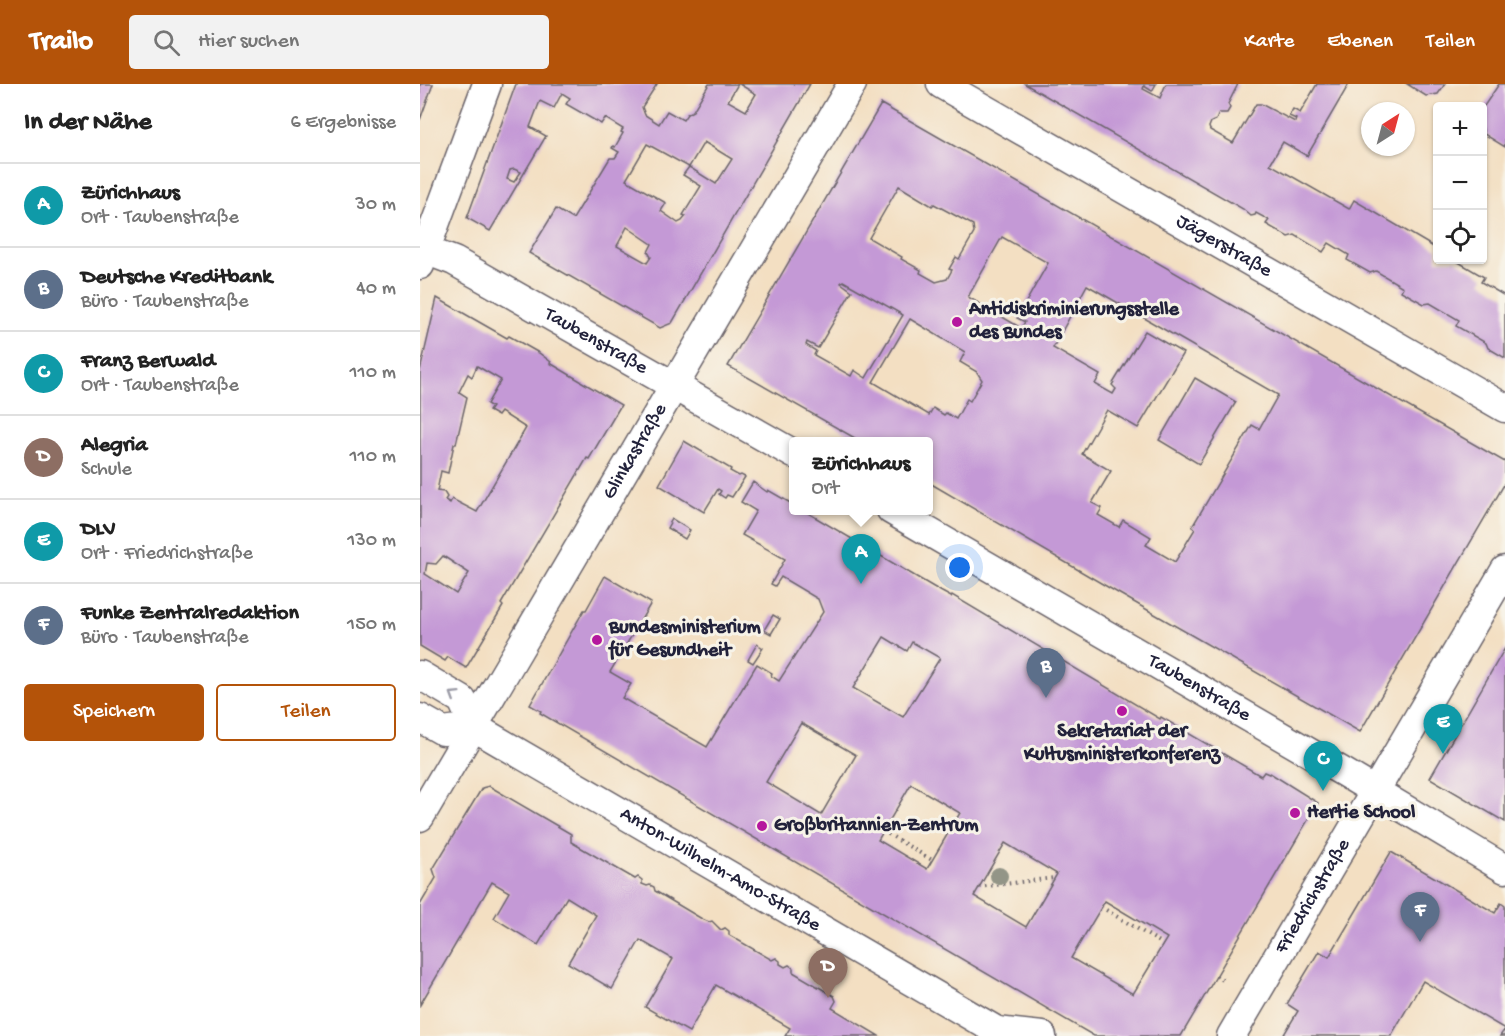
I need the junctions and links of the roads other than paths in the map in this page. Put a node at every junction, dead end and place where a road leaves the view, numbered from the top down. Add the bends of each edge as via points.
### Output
1 (487, 84) edge
2 (852, 84) edge
3 (940, 84) edge
4 (422, 257) edge
5 (675, 386) junction
6 (1505, 408) edge
7 (789, 451) edge
8 (900, 515) edge
9 (1505, 570) edge
10 (420, 675) edge
11 (420, 718) edge
12 (474, 727) junction
13 (1375, 792) junction
14 (420, 817) edge
15 (1505, 869) edge
16 (999, 1034) edge
17 (1042, 1036) edge
18 (1231, 1036) edge

1 - 4 street
2 - 5 street, Glinkastraße
3 - 6 street, Jägerstraße
4 - 5 street, Taubenstraße via 454,261
5 - 7 street, Taubenstraße
5 - 12 street, Glinkastraße
8 - 13 street, Taubenstraße
9 - 13 street, Friedrichstraße
12 -> 10 street via 462,700
11 - 12 street via 443,731
12 - 14 street, Glinkastraße
12 - 16 street, Anton-Wilhelm-Amo-Straße
13 - 15 street, Taubenstraße
13 - 18 street, Friedrichstraße
16 - 17 street, Anton-Wilhelm-Amo-Straße

